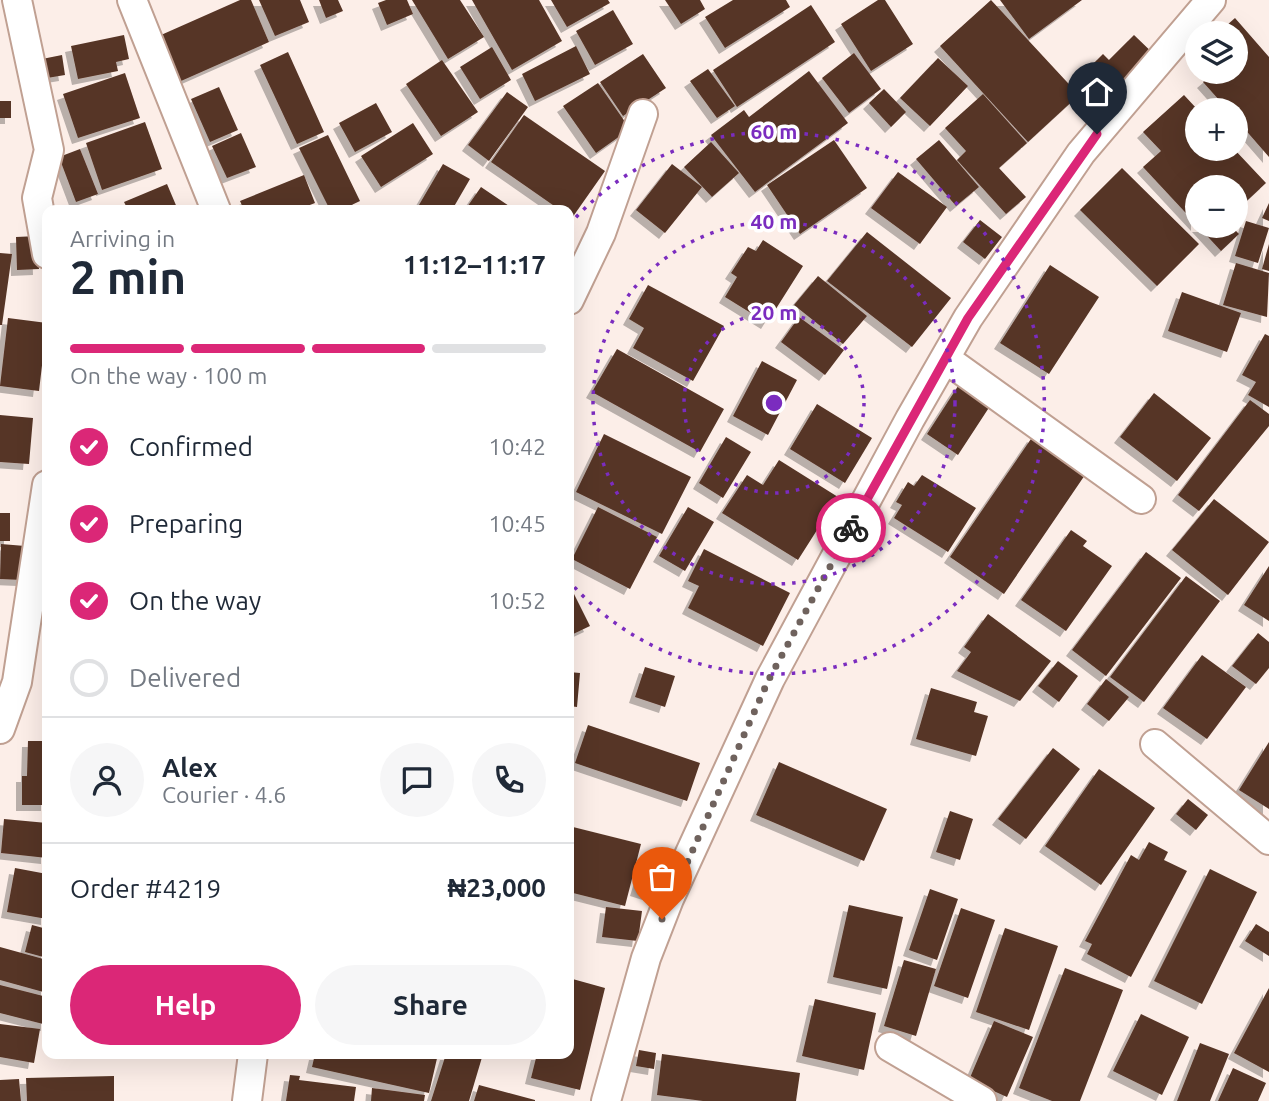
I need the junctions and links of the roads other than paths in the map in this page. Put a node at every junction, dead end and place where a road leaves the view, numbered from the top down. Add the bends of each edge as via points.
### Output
1 (17, 0) edge
2 (132, 0) edge
3 (1211, 0) edge
4 (643, 114) dead end
5 (214, 205) edge
6 (42, 226) edge
7 (574, 290) edge
8 (946, 359) junction
9 (1141, 499) dead end
10 (42, 518) edge
11 (0, 729) edge
12 (1155, 744) dead end
13 (1269, 840) edge
14 (890, 1047) dead end
15 (252, 1059) edge
16 (247, 1101) edge
17 (606, 1101) edge
18 (982, 1101) edge

1 - 6 street via 49,149 37,198
2 - 5 street
3 - 8 street via 1081,153 968,318
4 - 7 street via 601,233
8 - 9 street
8 - 17 street via 769,679 646,958
10 - 11 street via 17,682
12 - 13 street
14 - 18 street
15 - 16 street

